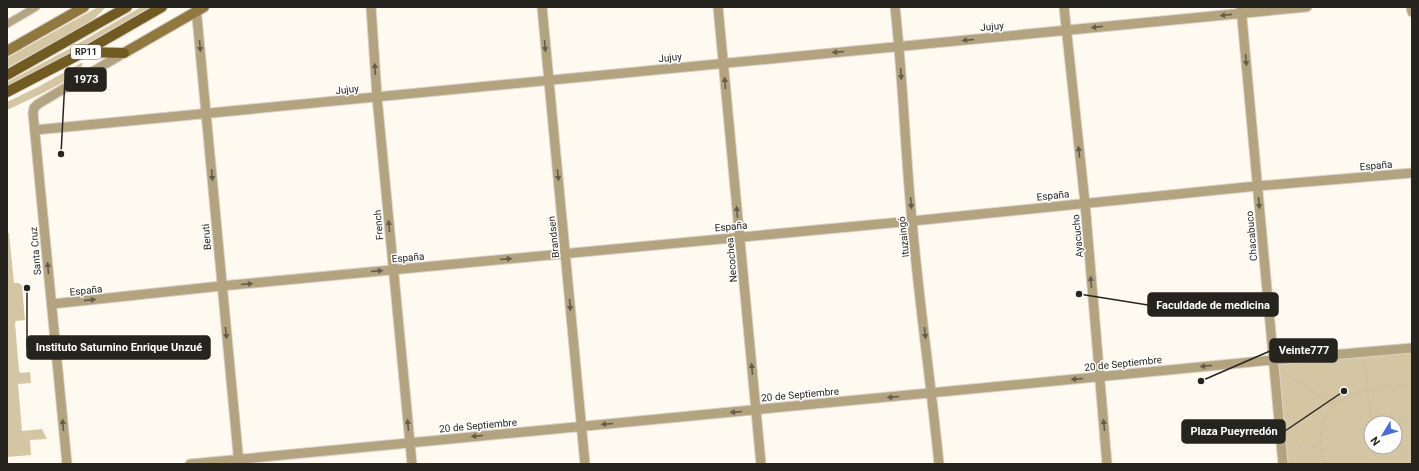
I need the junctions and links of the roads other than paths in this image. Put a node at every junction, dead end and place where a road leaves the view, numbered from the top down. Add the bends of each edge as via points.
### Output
1 (36, 7) edge
2 (84, 7) edge
3 (127, 7) edge
4 (162, 7) edge
5 (371, 7) edge
6 (542, 7) edge
7 (718, 7) edge
8 (895, 7) edge
9 (1064, 7) edge
10 (1307, 7) edge
11 (1412, 7) edge
12 (199, 9) edge
13 (1241, 10) edge
14 (117, 11) edge
15 (1412, 12) edge
16 (7, 24) edge
17 (1066, 30) junction
18 (899, 46) junction
19 (7, 51) edge
20 (84, 52) junction
21 (124, 53) junction
22 (724, 63) junction
23 (7, 75) edge
24 (549, 80) junction
25 (7, 92) edge
26 (377, 97) junction
27 (206, 113) junction
28 (35, 130) junction
29 (1412, 173) edge
30 (1258, 186) junction
31 (1085, 203) junction
32 (912, 221) junction
33 (740, 236) junction
34 (565, 253) junction
35 (393, 270) junction
36 (222, 286) junction
37 (52, 304) junction
38 (1412, 348) edge
39 (1273, 360) junction
40 (1099, 377) junction
41 (932, 393) junction
42 (756, 410) junction
43 (582, 426) junction
44 (410, 442) junction
45 (239, 461) edge
46 (67, 464) edge
47 (190, 464) edge
48 (412, 464) edge
49 (586, 464) edge
50 (761, 464) edge
51 (939, 464) edge
52 (1107, 464) edge
53 (1283, 464) edge

1 - 16 street
2 - 19 main road
3 - 14 main road, RP11
4 - 20 main road, RP11
26 -> 5 street, French
6 -> 24 street, Brandsen
7 - 22 street, Necochea
8 - 18 street, Ituzaingó
9 - 17 street, Ayacucho
10 - 13 street, Jujuy
11 - 15 street
12 - 21 main road
12 -> 27 street, Beruti
13 -> 17 street, Jujuy
13 -> 30 street, Chacabuco
14 - 23 main road, RP11
17 -> 18 street, Jujuy
31 -> 17 street, Ayacucho
18 -> 22 street, Jujuy
18 -> 32 street, Ituzaingó
20 - 21 main road
20 - 25 main road, RP11
21 - 28 street, Santa Cruz via 38,104 33,112
22 - 24 street, Jujuy
33 -> 22 street, Necochea
24 - 26 street, Jujuy
24 -> 34 street, Brandsen
26 - 27 street, Jujuy
35 -> 26 street, French
27 - 28 street, Jujuy
27 -> 36 street, Beruti
37 -> 28 street, Santa Cruz
29 - 30 street, España
30 - 31 street, España
30 -> 39 street, Chacabuco
31 - 32 street, España
40 -> 31 street, Ayacucho
32 - 33 street, España
32 -> 41 street, Ituzaingó
33 - 34 street, España
42 -> 33 street, Necochea
35 -> 34 street, España
34 -> 43 street, Brandsen
36 -> 35 street, España
44 -> 35 street, French
37 -> 36 street, España
36 -> 45 street, Beruti
46 -> 37 street, Santa Cruz
38 - 39 street, 20 de Septiembre
39 -> 40 street, 20 de Septiembre
39 - 53 street, Chacabuco
40 -> 41 street, 20 de Septiembre
52 -> 40 street, Ayacucho
41 -> 42 street, 20 de Septiembre
41 - 51 street, Ituzaingó
42 -> 43 street, 20 de Septiembre
42 - 50 street, Necochea
43 -> 44 street, 20 de Septiembre
43 - 49 street, Brandsen
44 - 45 street, 20 de Septiembre
44 - 48 street, French
45 - 47 street, 20 de Septiembre

